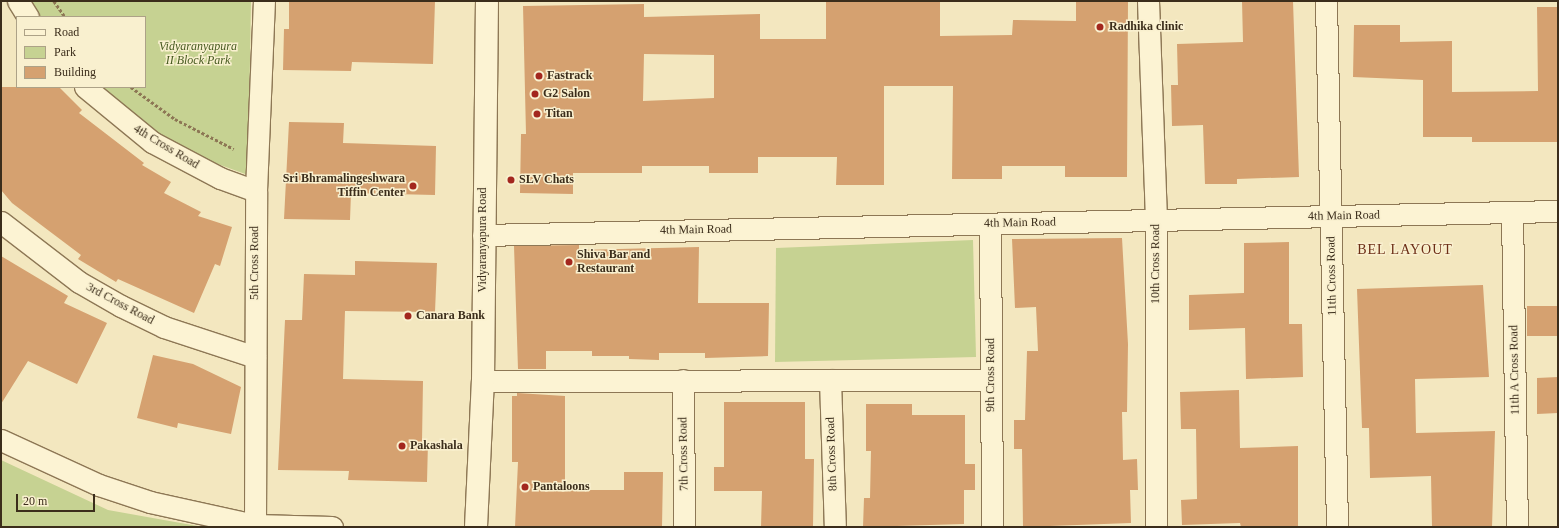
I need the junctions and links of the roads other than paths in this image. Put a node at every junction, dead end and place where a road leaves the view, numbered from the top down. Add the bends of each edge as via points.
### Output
1 (18, 1) edge
2 (264, 1) edge
3 (488, 1) edge
4 (1148, 1) edge
5 (1326, 1) edge
6 (27, 16) edge
7 (86, 88) edge
8 (256, 191) junction
9 (1558, 211) edge
10 (1512, 212) junction
11 (1330, 216) junction
12 (1156, 220) junction
13 (1, 222) edge
14 (990, 224) junction
15 (483, 235) junction
16 (255, 357) junction
17 (683, 380) junction
18 (830, 380) junction
19 (991, 380) junction
20 (483, 381) junction
21 (1, 440) edge
22 (256, 525) junction
23 (332, 527) edge
24 (476, 527) edge
25 (684, 527) edge
26 (835, 527) edge
27 (992, 527) edge
28 (1156, 527) edge
29 (1337, 527) edge
30 (1517, 527) edge

1 - 6 street
2 - 8 street, 5th Cross Road
3 - 15 main road, Vidyaranyapura Road
4 - 12 street, 10th Cross Road
5 - 11 street, 11th Cross Road
7 - 8 street, 4th Cross Road via 152,142 213,174
8 - 16 street, 5th Cross Road
9 - 10 street, 4th Main Road
10 - 11 street, 4th Main Road
10 - 30 street, 11th A Cross Road
11 - 12 street, 4th Main Road
11 - 29 street, 11th Cross Road
12 - 14 street, 4th Main Road
12 - 28 street, 10th Cross Road
13 - 16 street, 3rd Cross Road via 80,282 121,306 171,330
14 - 15 street, 4th Main Road
14 - 19 street, 9th Cross Road
15 - 20 main road, Vidyaranyapura Road
16 - 22 street, 5th Cross Road
17 - 18 street
17 - 20 street
17 - 25 street, 7th Cross Road
18 - 19 street
18 - 26 street, 8th Cross Road
19 - 27 street, 9th Cross Road
20 - 24 main road, Vidyaranyapura Road
21 - 22 street via 49,464 142,500
22 - 23 street

